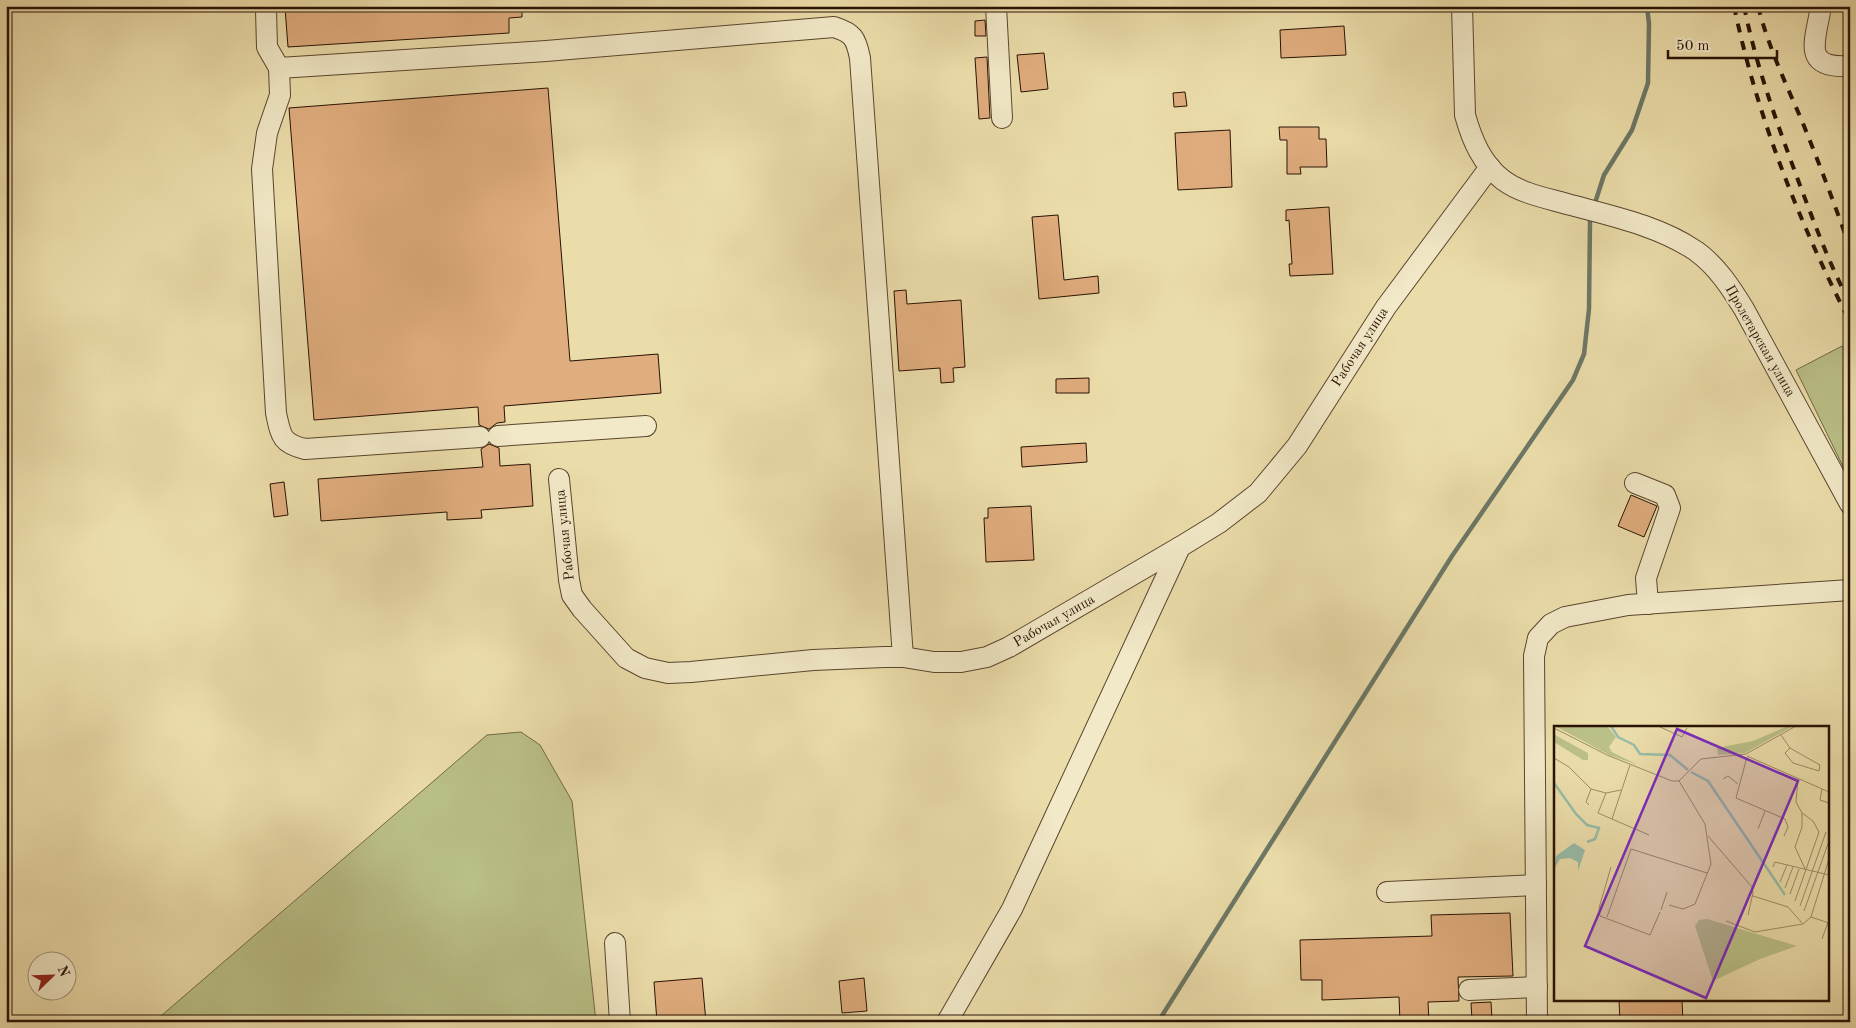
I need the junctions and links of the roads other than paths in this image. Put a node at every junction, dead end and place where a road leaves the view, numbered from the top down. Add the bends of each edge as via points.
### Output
1 (268, 6) edge
2 (996, 6) edge
3 (1462, 6) edge
4 (1821, 6) edge
5 (1850, 66) edge
6 (280, 68) junction
7 (1002, 118) dead end
8 (1490, 167) junction
9 (646, 426) dead end
10 (559, 479) dead end
11 (1635, 483) dead end
12 (1850, 504) edge
13 (1180, 547) junction
14 (1850, 590) edge
15 (1648, 604) junction
16 (903, 657) junction
17 (1536, 885) junction
18 (1387, 892) dead end
19 (615, 943) dead end
20 (1537, 987) junction
21 (1469, 990) dead end
22 (620, 1022) edge
23 (947, 1022) edge
24 (1537, 1022) edge

1 - 6 street via 267,47
2 - 7 street
3 - 8 street, Пролетарская улица via 1465,115 1478,150
4 - 5 street via 1814,47 1818,59 1824,65
6 - 9 street via 280,95 267,133 262,169 276,413 280,432 290,445 305,449
6 - 16 street via 546,51 834,27 848,31 857,42 860,58
8 - 12 street, Пролетарская улица via 1504,181 1526,192 1659,232 1697,252 1713,265 1744,310
8 - 13 street, Рабочая улица via 1386,307 1277,472 1258,493
10 - 16 street, Рабочая улица via 572,595 626,658 645,668 668,673 814,660
11 - 15 street via 1666,495 1670,508 1646,578
13 - 16 street, Рабочая улица via 987,657 961,662
13 - 23 street via 1012,909
14 - 15 street
15 - 17 street via 1565,617 1551,624 1538,638 1534,656
17 - 18 street
17 - 20 street
19 - 22 street
20 - 21 street
20 - 24 street

